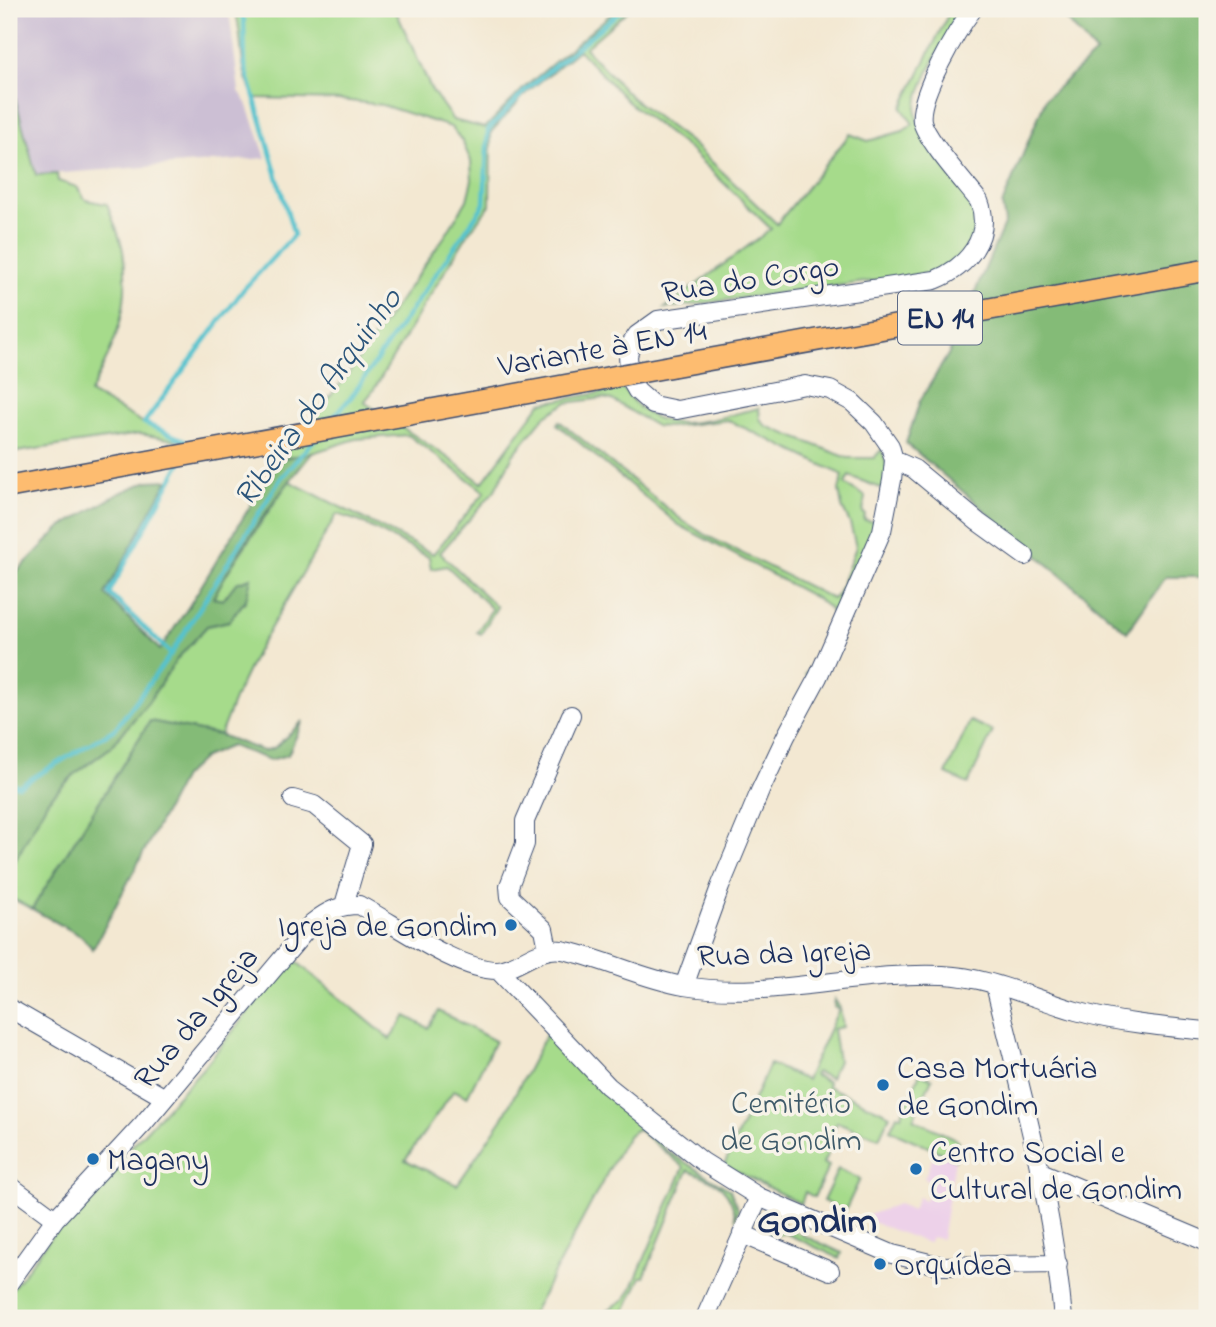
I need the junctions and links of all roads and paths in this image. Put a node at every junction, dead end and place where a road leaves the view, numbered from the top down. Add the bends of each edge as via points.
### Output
1 (972, 9) edge
2 (1207, 270) edge
3 (894, 460) junction
4 (9, 487) edge
5 (1025, 556) dead end
6 (571, 715) dead end
7 (293, 799) dead end
8 (344, 905) junction
9 (548, 949) junction
10 (498, 970) junction
11 (995, 985) junction
12 (684, 986) junction
13 (9, 1008) edge
14 (1205, 1026) edge
15 (165, 1098) junction
16 (1041, 1172) junction
17 (9, 1185) edge
18 (759, 1197) junction
19 (55, 1219) junction
20 (742, 1234) junction
21 (1207, 1242) edge
22 (1058, 1264) junction
23 (830, 1271) dead end
24 (9, 1283) edge
25 (709, 1317) edge
26 (1063, 1318) edge

1 - 3 street, Rua do Corgo via 943,58 922,111 929,135 979,201 983,213 980,236 964,263 935,280 658,320 636,335 628,356 630,379 638,391 653,405 677,410 805,385 830,390 866,414 890,446
2 - 4 main road, Variante à EN 14 / EN 14, bridge
3 - 5 street via 914,469
3 - 12 street via 882,531 818,677 760,791
6 - 9 street via 525,821 525,844 509,886 510,897 544,929
7 - 8 street via 314,805 362,844
8 - 10 street via 359,905 445,954
8 - 15 street, Rua da Igreja via 312,923
9 - 10 street
9 - 12 street, Rua da Igreja
10 - 18 street via 608,1086 703,1162
11 - 12 street, Rua da Igreja via 943,975 803,987
11 - 14 street, Rua da Igreja via 1078,1011 1157,1026
11 - 16 street
13 - 15 street
15 - 19 street, Rua da Igreja
16 - 21 street
16 - 22 street
17 - 19 street
18 - 20 street
18 - 22 street via 892,1254 942,1266
19 - 24 street, Rua da Igreja
20 - 23 street
20 - 25 street
22 - 26 street

